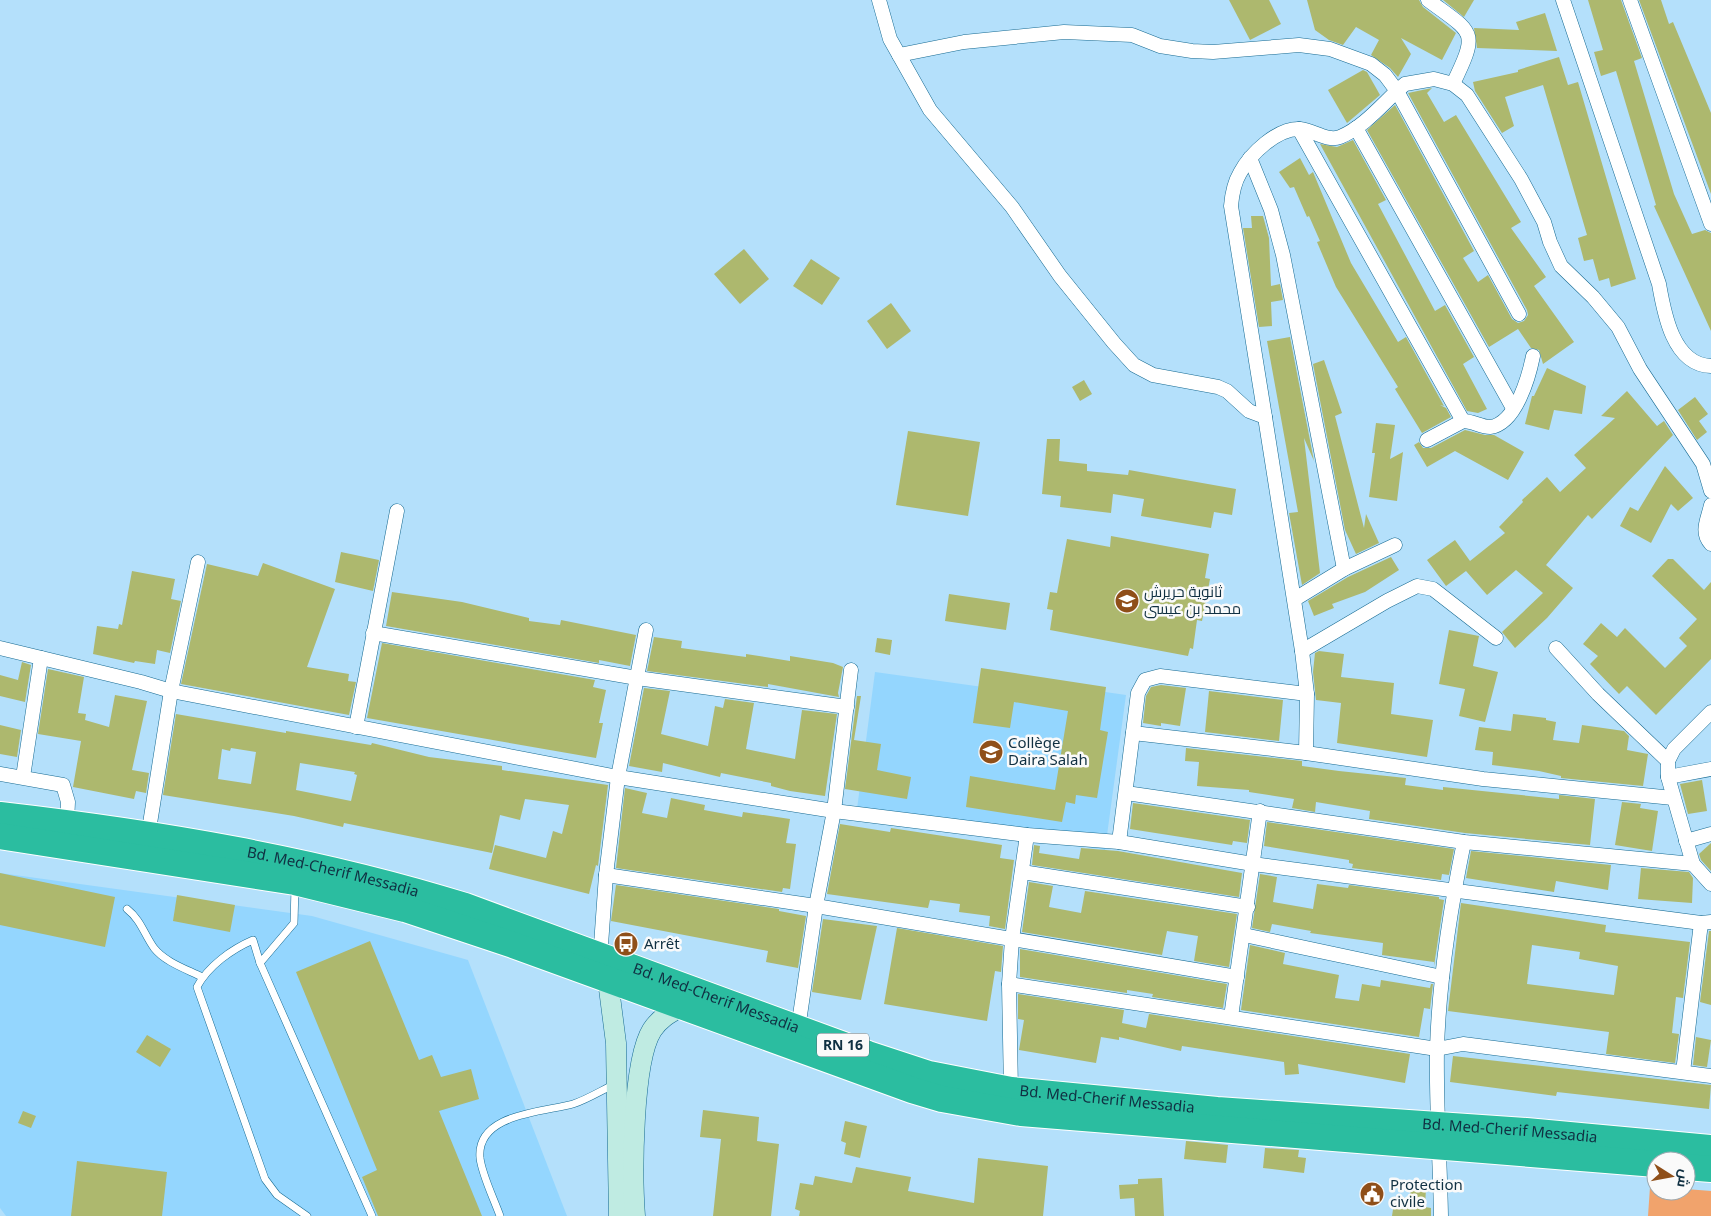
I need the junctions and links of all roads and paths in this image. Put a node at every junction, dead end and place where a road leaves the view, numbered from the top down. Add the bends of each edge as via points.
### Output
1 (879, 0) edge
2 (1428, 0) edge
3 (1563, 0) edge
4 (1630, 0) edge
5 (899, 55) junction
6 (1453, 84) junction
7 (1397, 91) junction
8 (1356, 128) junction
9 (1299, 129) junction
10 (1250, 158) junction
11 (1711, 224) edge
12 (1518, 314) dead end
13 (1533, 356) dead end
14 (1711, 366) edge
15 (1514, 408) junction
16 (1265, 417) junction
17 (1464, 421) junction
18 (1427, 440) dead end
19 (1711, 491) edge
20 (1711, 505) edge
21 (397, 511) dead end
22 (1711, 544) edge
23 (1395, 545) dead end
24 (198, 562) dead end
25 (1344, 568) junction
26 (1295, 599) junction
27 (646, 630) dead end
28 (373, 633) junction
29 (1496, 638) dead end
30 (0, 648) edge
31 (1556, 648) dead end
32 (1302, 651) junction
33 (42, 658) junction
34 (851, 670) dead end
35 (637, 678) junction
36 (171, 691) junction
37 (1307, 694) junction
38 (847, 707) junction
39 (1711, 712) edge
40 (356, 727) junction
41 (1133, 733) junction
42 (1306, 754) junction
43 (1668, 761) junction
44 (1711, 769) edge
45 (0, 774) edge
46 (23, 777) junction
47 (618, 777) junction
48 (1668, 777) junction
49 (1126, 793) junction
50 (1673, 798) junction
51 (834, 811) junction
52 (1260, 811) junction
53 (0, 815) edge
54 (66, 823) junction
55 (1711, 834) edge
56 (1027, 835) junction
57 (0, 836) edge
58 (148, 836) junction
59 (1686, 841) junction
60 (1119, 842) junction
61 (1464, 842) junction
62 (1253, 864) junction
63 (1693, 864) junction
64 (1022, 872) junction
65 (606, 875) junction
66 (295, 882) junction
67 (1711, 884) edge
68 (1454, 890) junction
69 (816, 906) junction
70 (1248, 907) junction
71 (127, 909) dead end
72 (1706, 922) edge
73 (1244, 936) junction
74 (1012, 939) junction
75 (260, 963) junction
76 (601, 972) junction
77 (202, 977) junction
78 (1237, 977) junction
79 (1442, 977) junction
80 (1009, 984) junction
81 (682, 1006) junction
82 (1231, 1017) junction
83 (798, 1029) junction
84 (1437, 1049) junction
85 (1683, 1072) junction
86 (1711, 1076) edge
87 (616, 1084) junction
88 (1011, 1090) junction
89 (1439, 1136) junction
90 (1711, 1148) edge
91 (1646, 1163) edge
92 (1696, 1168) edge
93 (1711, 1169) edge
94 (307, 1216) edge
95 (372, 1216) edge
96 (500, 1216) edge
97 (619, 1216) edge
98 (636, 1216) edge
99 (1441, 1216) edge

1 - 5 street via 890,39
2 - 6 street via 1468,34 1468,51
3 - 14 street via 1675,339 1688,358
4 - 11 street
5 - 7 street via 964,42 1064,32 1132,35 1160,46 1192,51 1299,45 1330,49 1371,64
5 - 16 street via 930,110 1012,207 1060,276 1134,365 1153,375 1218,387 1249,411
6 - 7 street via 1434,79 1419,80 1405,84
6 - 19 street via 1467,95 1521,179 1544,222 1561,266 1618,327 1640,369 1703,464
7 - 8 street
7 - 12 street
8 - 9 street via 1339,138 1327,138
8 - 15 street
9 - 10 street via 1282,132
9 - 17 street
10 - 16 street via 1233,192 1231,220
10 - 25 street via 1271,210 1283,255
13 - 15 street via 1523,391
15 - 17 street via 1491,427
16 - 26 street
17 - 18 street
20 - 22 street via 1705,536
21 - 28 street
23 - 25 street
24 - 36 street
25 - 26 street
26 - 32 street
27 - 35 street
28 - 35 street
28 - 40 street
29 - 32 street via 1440,593 1417,586
30 - 33 street
31 - 43 street via 1598,694
32 - 37 street
33 - 36 street
33 - 46 street
34 - 38 street
35 - 38 street
35 - 47 street
36 - 40 street
36 - 58 street
37 - 41 street via 1160,676 1150,678 1140,685
37 - 42 street
38 - 51 street
39 - 43 street via 1674,749
40 - 47 street
41 - 42 street
41 - 49 street
42 - 50 street via 1483,779
43 - 48 street
44 - 48 street
45 - 46 street
46 - 54 street via 63,786 68,802
47 - 51 street
47 - 65 street
48 - 50 street
49 - 52 street
49 - 60 street
50 - 59 street
51 - 56 street
51 - 69 street
52 - 61 street
52 - 62 street
53 - 54 highway, Bd. Med-Cherif Messadia / RN 16
54 - 58 highway, Bd. Med-Cherif Messadia / RN 16
55 - 59 street
56 - 60 street
56 - 64 street
57 - 66 highway, Bd. Med-Cherif Messadia / RN 16
58 - 76 highway, Bd. Med-Cherif Messadia / RN 16 via 344,872 408,888 465,906
59 - 63 street
60 - 62 street
61 - 63 street
61 - 68 street
62 - 68 street
62 - 70 street
63 - 67 street
64 - 70 street
64 - 74 street
65 - 69 street
65 - 76 street
66 - 75 lane via 294,923
66 - 76 highway, Bd. Med-Cherif Messadia / RN 16 via 405,908
68 - 72 street
68 - 79 street
69 - 74 street
69 - 83 street
70 - 73 street
71 - 77 lane via 138,918 160,954
72 - 85 street
73 - 78 street
73 - 79 street
74 - 78 street
74 - 80 street
75 - 77 lane via 253,940 234,948
75 - 95 lane
76 - 81 highway, Bd. Med-Cherif Messadia / RN 16
76 - 83 highway, Bd. Med-Cherif Messadia / RN 16
76 - 87 street via 616,1043
77 - 94 lane via 197,987 200,998 265,1179 277,1195
78 - 82 street
79 - 84 street
80 - 82 street
80 - 88 street
81 - 89 highway, Bd. Med-Cherif Messadia / RN 16 via 942,1099 1021,1113
81 - 98 street via 662,1017 652,1030 642,1060 632,1183
82 - 84 street
83 - 88 highway, Bd. Med-Cherif Messadia / RN 16 via 929,1074
84 - 85 street via 1463,1044
84 - 89 street
85 - 86 street
87 - 96 lane via 574,1104 552,1106 506,1120 493,1128 482,1141 480,1158
87 - 97 street
88 - 89 highway, Bd. Med-Cherif Messadia / RN 16
89 - 90 highway, Bd. Med-Cherif Messadia / RN 16
89 - 91 highway, Bd. Med-Cherif Messadia / RN 16
89 - 99 street
92 - 93 highway

